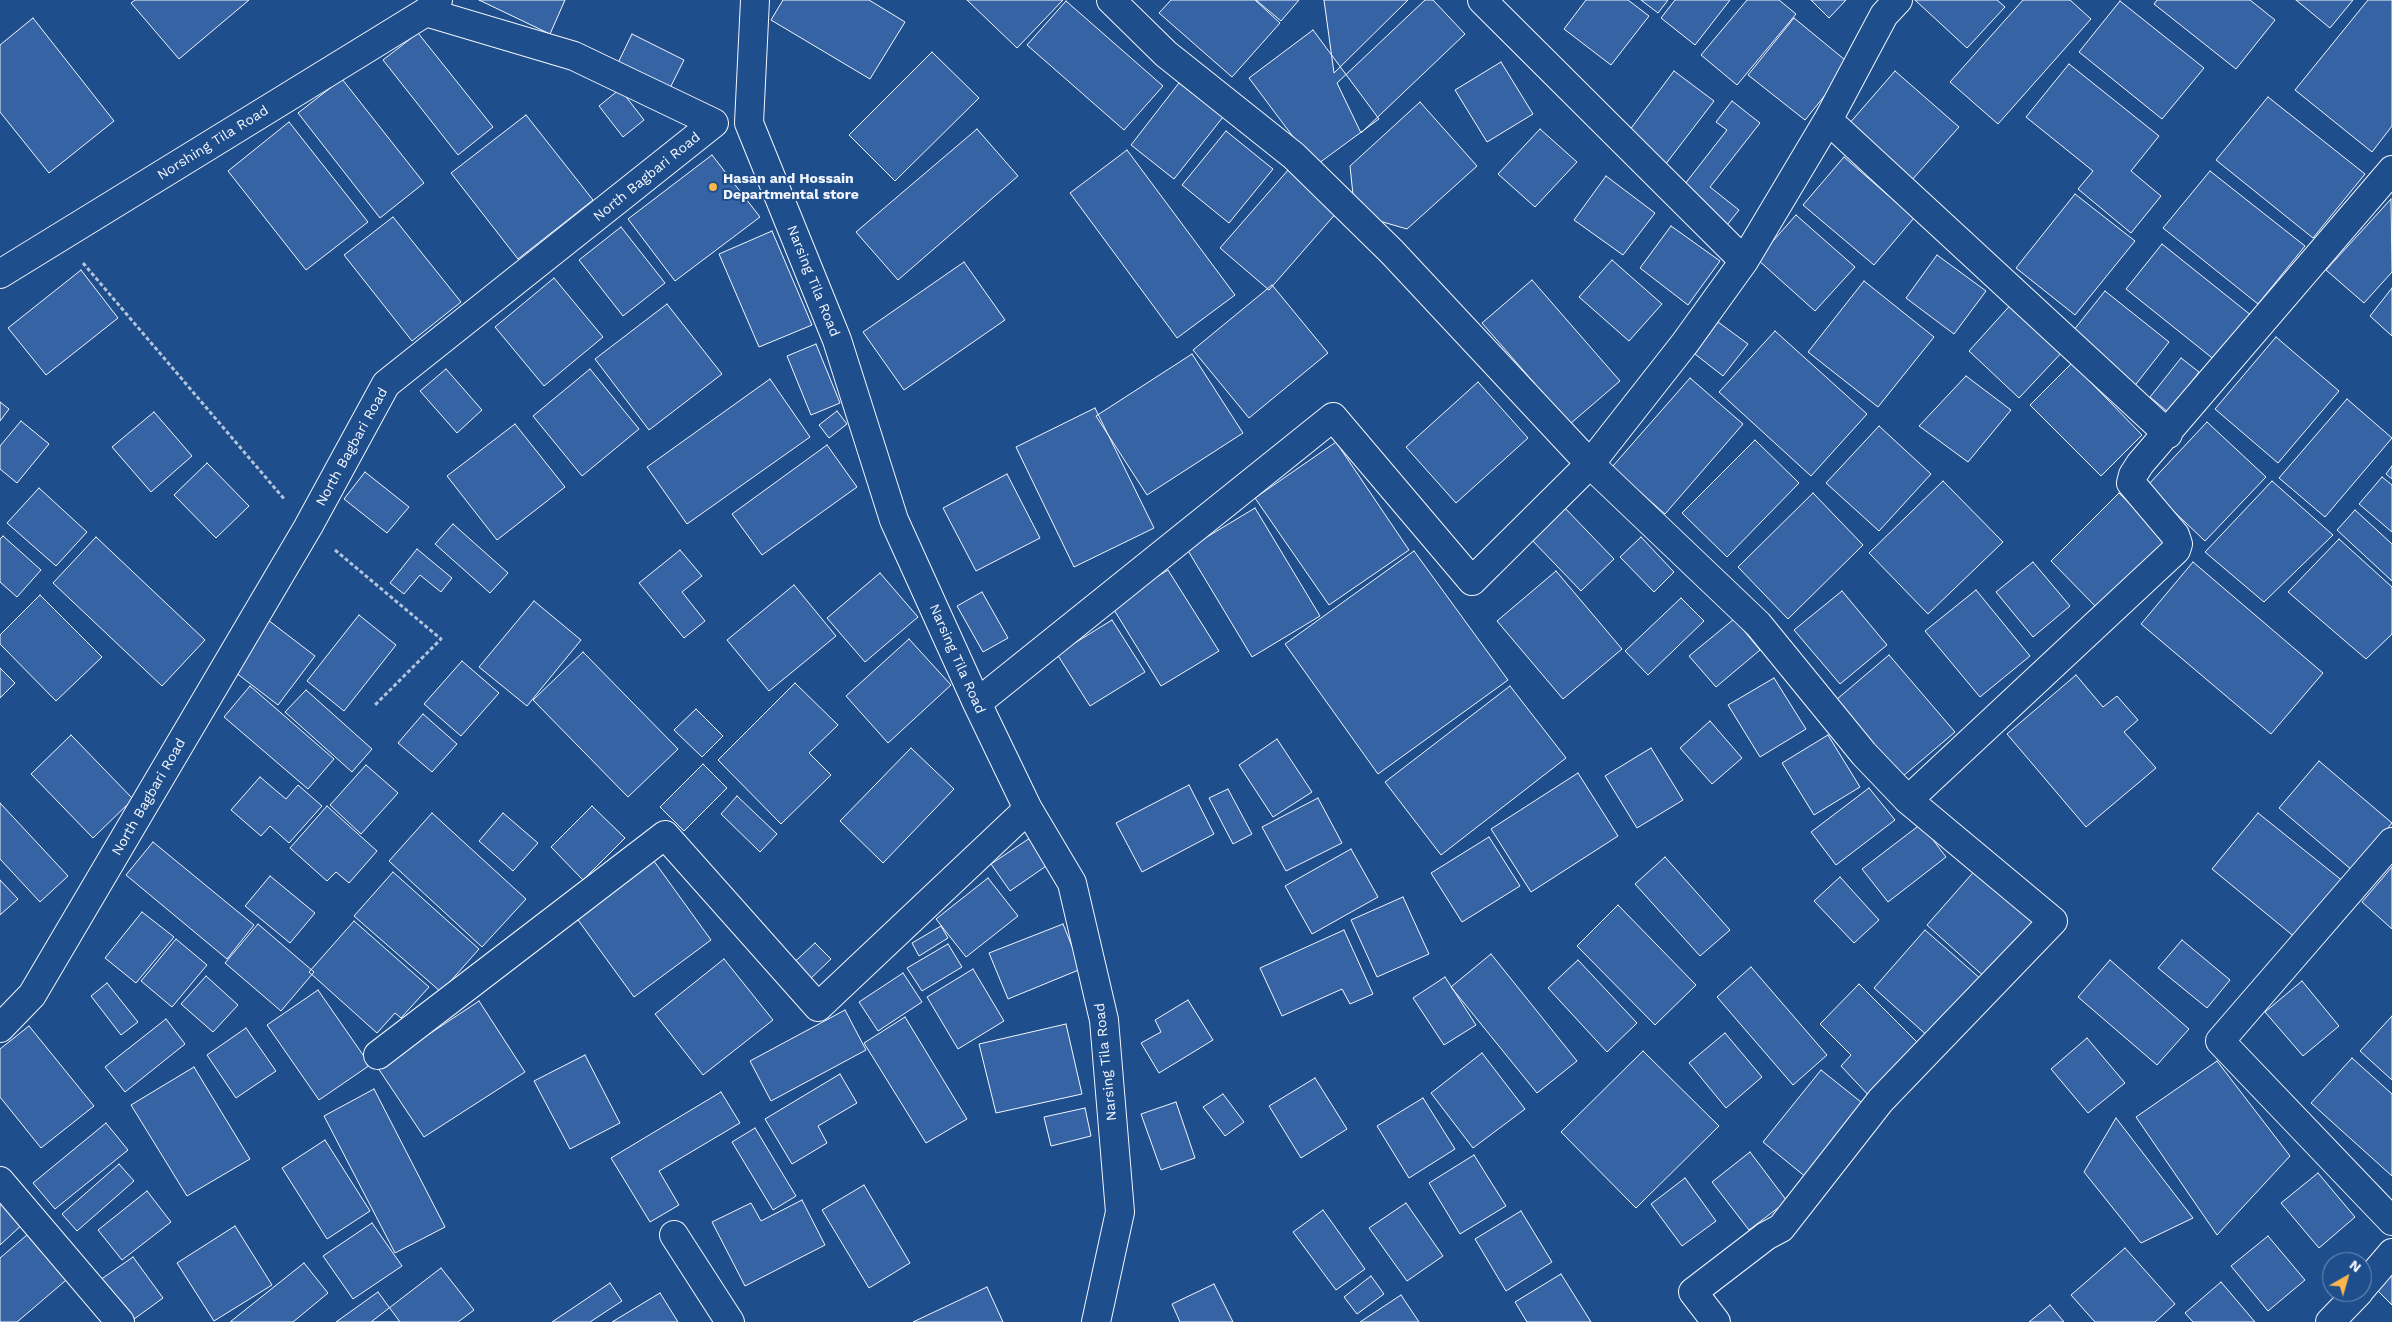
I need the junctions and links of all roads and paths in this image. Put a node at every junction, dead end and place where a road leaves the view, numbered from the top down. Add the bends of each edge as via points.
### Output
1 (755, 0) edge
2 (1111, 0) edge
3 (1482, 0) edge
4 (1898, 0) edge
5 (432, 6) edge
6 (1828, 120) junction
7 (714, 123) junction
8 (749, 123) junction
9 (2392, 170) edge
10 (61, 237) junction
11 (1744, 261) junction
12 (0, 274) edge
13 (2168, 434) junction
14 (1590, 464) junction
15 (308, 527) junction
16 (976, 703) junction
17 (374, 706) dead end
18 (1908, 800) junction
19 (1028, 809) junction
20 (2392, 842) edge
21 (0, 1028) edge
22 (378, 1055) dead end
23 (0, 1180) edge
24 (2392, 1221) edge
25 (674, 1235) dead end
26 (2392, 1253) edge
27 (2372, 1276) edge
28 (2349, 1302) edge
29 (120, 1322) edge
30 (730, 1322) edge
31 (1096, 1322) edge
32 (1716, 1322) edge
33 (2330, 1322) edge

1 - 8 street, Narsing Tila Road
2 - 14 street via 1166,54 1294,156 1392,252
3 - 11 street
4 - 6 street via 1884,15
5 - 7 street, North Bagbari Road via 574,56
5 - 10 street, Norshing Tila Road
6 - 11 street
6 - 13 street
7 - 8 street
7 - 15 street, North Bagbari Road via 386,384
8 - 16 street, Narsing Tila Road via 837,340 894,520
9 - 13 street
10 - 12 street, Norshing Tila Road
10 - 15 path
11 - 14 street via 1685,344
13 - 18 street via 2140,464 2131,483 2175,535 2176,550
14 - 16 street via 1472,581 1333,417
14 - 18 street via 1758,624 1864,754
15 - 17 path via 441,639
15 - 21 street, North Bagbari Road via 32,995
16 - 19 street, Narsing Tila Road
18 - 32 street via 2053,921 1881,1100 1781,1228 1692,1292
19 - 22 street via 818,1007 665,835
19 - 31 street, Narsing Tila Road via 1072,883 1104,1020 1120,1212
20 - 24 street via 2220,1041
23 - 29 street
25 - 30 street
26 - 27 street
28 - 33 street

